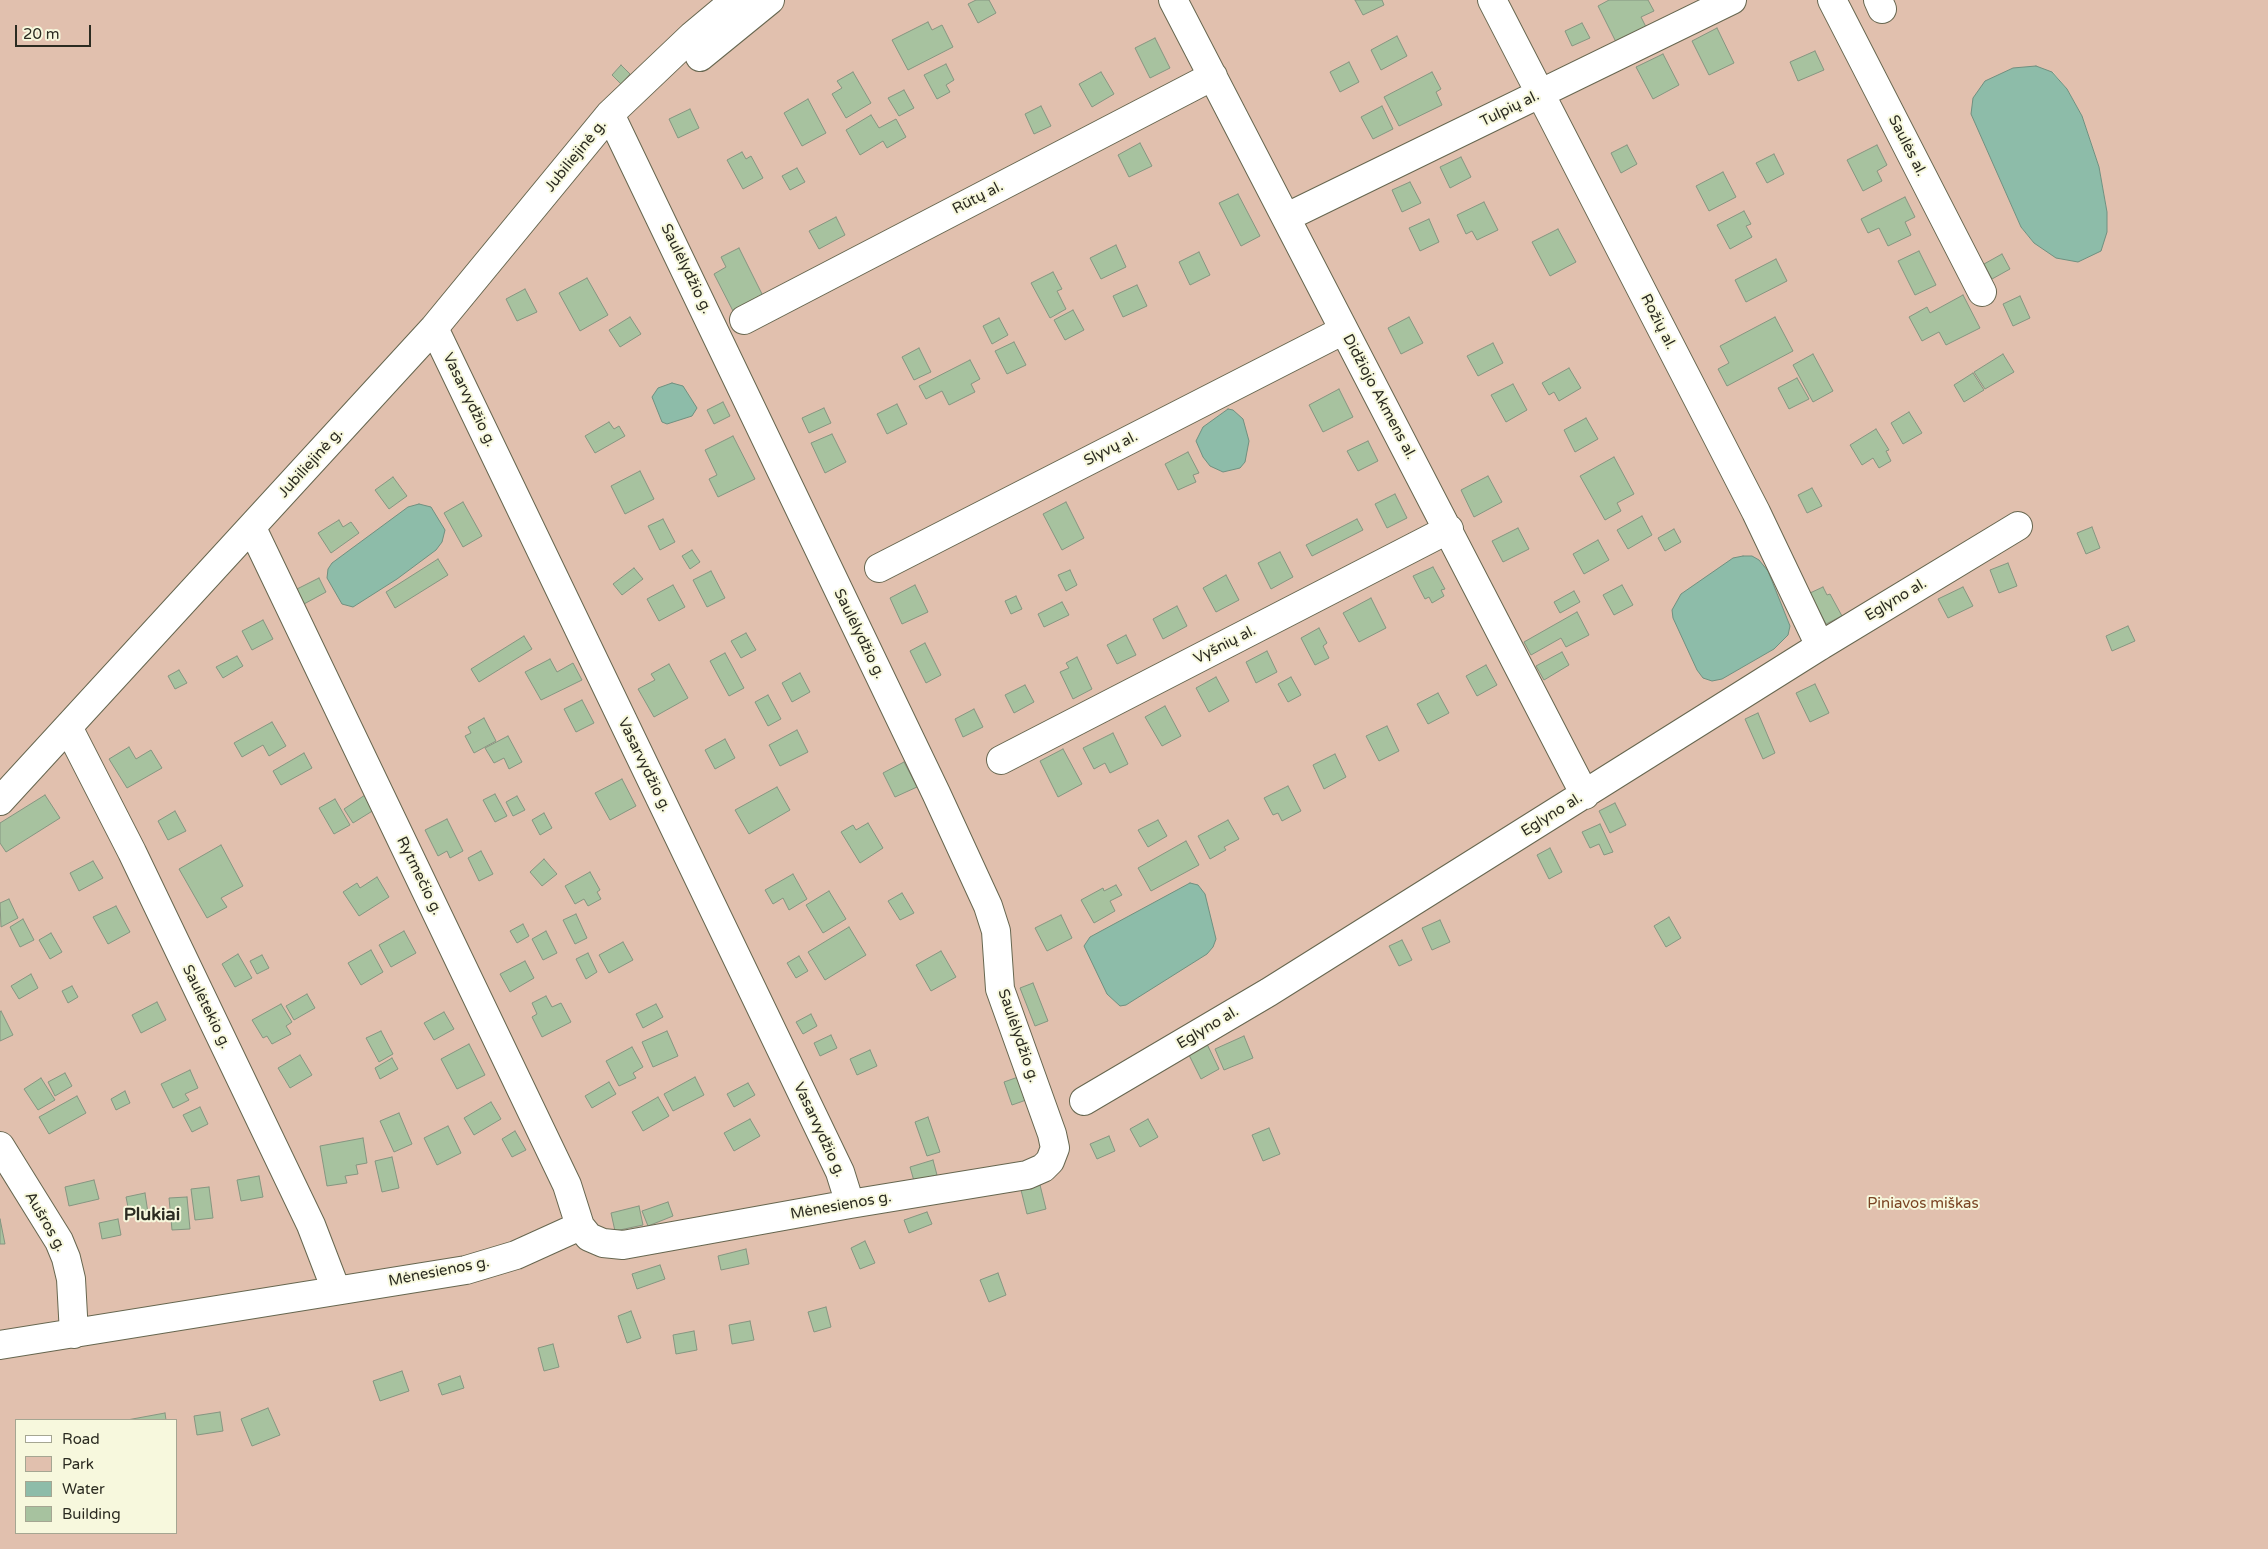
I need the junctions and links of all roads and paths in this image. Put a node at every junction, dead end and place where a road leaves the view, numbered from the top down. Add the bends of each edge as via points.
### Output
1 (735, 0) edge
2 (770, 0) edge
3 (1174, 0) edge
4 (1492, 0) edge
5 (1732, 0) edge
6 (1832, 0) edge
7 (700, 57) dead end
8 (1213, 76) junction
9 (1541, 94) junction
10 (610, 114) junction
11 (1287, 217) junction
12 (1982, 292) dead end
13 (744, 320) dead end
14 (434, 328) junction
15 (1344, 330) junction
16 (2018, 526) dead end
17 (252, 528) junction
18 (1449, 529) junction
19 (879, 568) dead end
20 (1820, 646) junction
21 (68, 727) junction
22 (1000, 760) dead end
23 (1585, 795) junction
24 (0, 801) edge
25 (1084, 1101) dead end
26 (0, 1146) edge
27 (1043, 1168) joint
28 (850, 1204) junction
29 (580, 1226) junction
30 (336, 1290) junction
31 (74, 1334) junction
32 (0, 1345) edge

1 - 10 street, Jubiliejinė g.
2 - 7 street
3 - 8 street, Didžiojo Akmens al.
4 - 9 street, Rožių al.
5 - 9 street, Tulpių al.
6 - 12 street, Saulės al.
8 - 11 street, Didžiojo Akmens al.
8 - 13 street, Rūtų al.
9 - 11 street, Tulpių al.
9 - 20 street, Rožių al. via 1756,512
10 - 14 street, Jubiliejinė g.
10 - 27 street, Saulėlydžio g. via 988,906 996,931 1000,989 1055,1148
11 - 15 street, Didžiojo Akmens al.
14 - 17 street, Jubiliejinė g.
14 - 28 street, Vasarvydžio g. via 836,1163
15 - 18 street, Didžiojo Akmens al.
15 - 19 street, Slyvų al.
16 - 20 street, Eglyno al.
17 - 21 street, Jubiliejinė g.
17 - 29 street, Rytmečio g. via 566,1185
18 - 22 street, Vyšnių al.
18 - 23 street, Didžiojo Akmens al.
20 - 23 street, Eglyno al.
21 - 24 street, Jubiliejinė g.
21 - 30 street, Saulėtekio g. via 132,852 311,1225
23 - 25 street, Eglyno al. via 1269,992
26 - 31 street, Aušros g. via 59,1241 66,1258 72,1279
27 - 28 street, Mėnesienos g. via 1027,1175
28 - 29 street, Mėnesienos g. via 622,1245 603,1243 589,1237
29 - 30 street, Mėnesienos g. via 516,1255 466,1270
30 - 31 street, Mėnesienos g.
31 - 32 street, Mėnesienos g.

